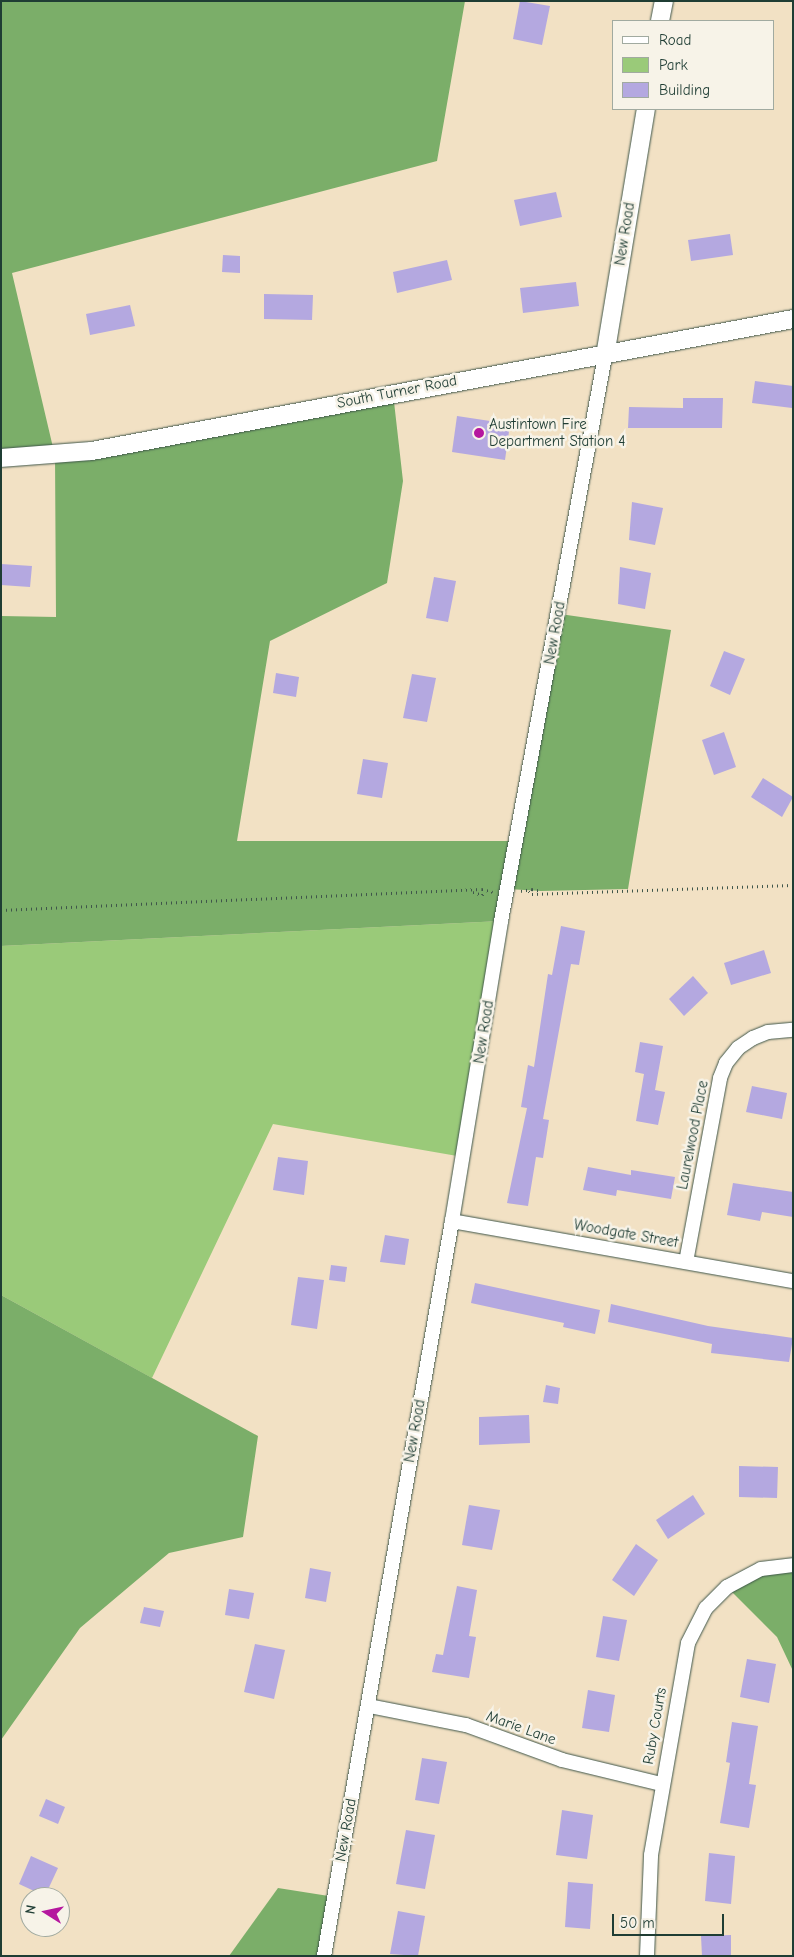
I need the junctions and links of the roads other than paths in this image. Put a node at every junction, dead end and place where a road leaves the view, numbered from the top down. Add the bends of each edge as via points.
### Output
1 (664, 1) edge
2 (660, 20) edge
3 (646, 110) edge
4 (793, 319) edge
5 (605, 356) junction
6 (1, 458) edge
7 (793, 1030) edge
8 (452, 1221) junction
9 (686, 1262) junction
10 (793, 1281) edge
11 (793, 1565) edge
12 (369, 1706) junction
13 (661, 1784) junction
14 (324, 1956) edge
15 (647, 1956) edge

1 - 2 street
3 - 5 street, New Road
4 - 5 street, South Turner Road
5 - 6 street, South Turner Road via 92,451
5 - 8 street, New Road via 501,922
7 - 9 street, Laurelwood Place via 768,1032 753,1038 738,1048 726,1063 720,1078
8 - 9 street, Woodgate Street
8 - 12 street, New Road
9 - 10 street, Woodgate Street
11 - 13 street, Ruby Courts via 762,1569 738,1579 715,1598 699,1619 685,1653
12 - 13 street, Marie Lane via 466,1725 562,1760
12 - 14 street, New Road
13 - 15 street, Ruby Courts via 651,1855

